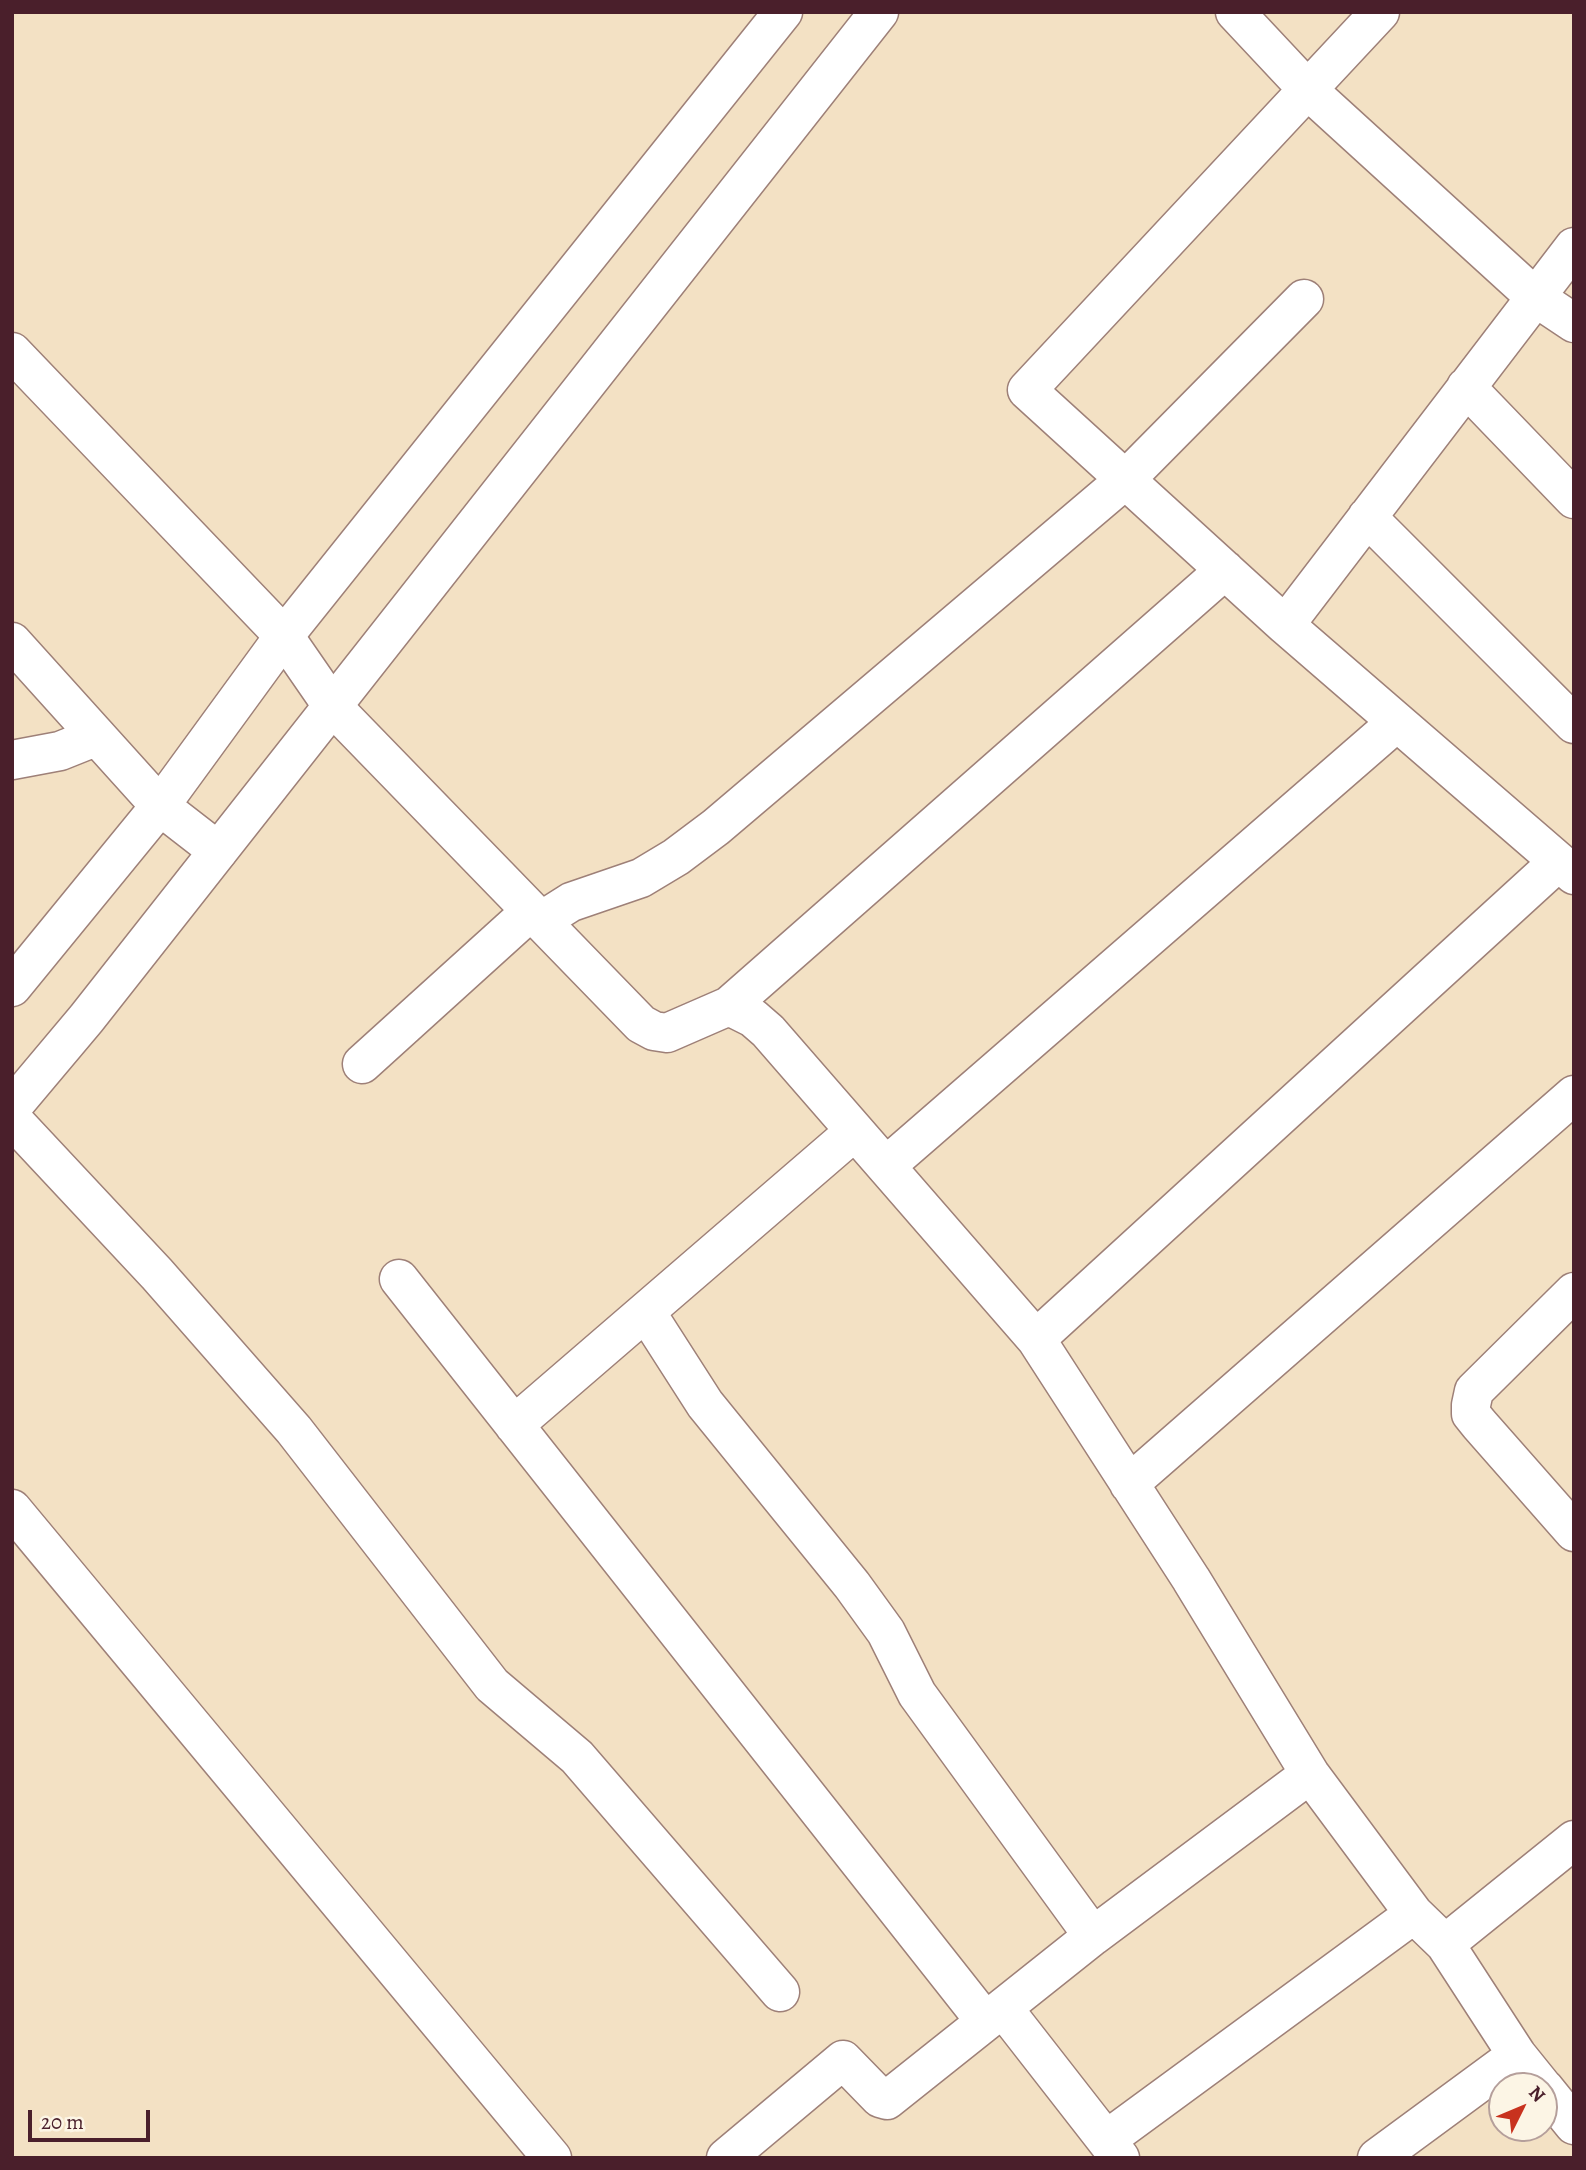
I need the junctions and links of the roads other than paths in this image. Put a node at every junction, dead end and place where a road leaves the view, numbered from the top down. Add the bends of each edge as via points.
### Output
1 (783, 12) edge
2 (879, 12) edge
3 (1235, 12) edge
4 (1380, 12) edge
5 (1310, 91) junction
6 (1574, 247) edge
7 (1535, 298) junction
8 (1304, 299) dead end
9 (1574, 323) edge
10 (12, 352) edge
11 (1466, 387) junction
12 (1126, 479) junction
13 (1574, 499) edge
14 (1367, 517) junction
15 (1226, 570) junction
16 (1285, 625) junction
17 (284, 636) junction
18 (12, 642) edge
19 (333, 707) junction
20 (1397, 722) junction
21 (1574, 724) edge
22 (95, 737) junction
23 (12, 760) edge
24 (160, 806) junction
25 (218, 851) junction
26 (1566, 868) edge
27 (536, 916) junction
28 (12, 987) edge
29 (729, 1006) junction
30 (362, 1064) dead end
31 (1574, 1095) edge
32 (12, 1107) edge
33 (12, 1119) edge
34 (855, 1131) junction
35 (886, 1166) junction
36 (400, 1279) dead end
37 (1574, 1292) edge
38 (646, 1312) junction
39 (1036, 1339) junction
40 (514, 1425) junction
41 (1129, 1484) junction
42 (12, 1509) edge
43 (1574, 1532) edge
44 (1310, 1774) junction
45 (1574, 1840) edge
46 (1414, 1914) junction
47 (1093, 1936) junction
48 (1445, 1944) junction
49 (780, 1992) dead end
50 (994, 2014) junction
51 (1517, 2055) junction
52 (1531, 2072) edge
53 (1558, 2105) edge
54 (1574, 2125) edge
55 (1113, 2149) edge
56 (552, 2158) edge
57 (726, 2158) edge
58 (1377, 2158) edge

1 - 17 street
2 - 19 street
3 - 5 street
4 - 5 street
5 - 7 street
5 - 12 street via 1027,390
6 - 7 street
7 - 9 street
7 - 11 street
8 - 12 street
10 - 17 street
11 - 13 street
11 - 14 street
12 - 15 street
12 - 27 street via 686,850 640,878
14 - 16 street
14 - 21 street
15 - 16 street
15 - 29 street
16 - 20 street
17 - 19 street
17 - 24 street
18 - 22 street
19 - 25 street
19 - 27 street
20 - 26 street
20 - 35 street
22 - 23 street via 60,751
22 - 24 street
24 - 25 street
24 - 28 street
25 - 32 street
26 - 39 street
27 - 29 street via 641,1024 654,1031 667,1033
27 - 30 street
29 - 34 street via 768,1031
31 - 41 street
33 - 49 street via 294,1430 492,1685 577,1757
34 - 35 street
34 - 38 street
35 - 39 street
36 - 40 street
37 - 43 street via 1474,1391 1471,1405 1479,1424
38 - 40 street
38 - 47 street via 705,1405 886,1632 918,1694
39 - 41 street
40 - 50 street
41 - 44 street
42 - 56 street
44 - 46 street
44 - 47 street
45 - 48 street
46 - 48 street
46 - 55 street
47 - 50 street
48 - 51 street
50 - 55 street
50 - 57 street via 887,2099 880,2098 843,2060
51 - 52 street
51 - 58 street
53 - 54 street

